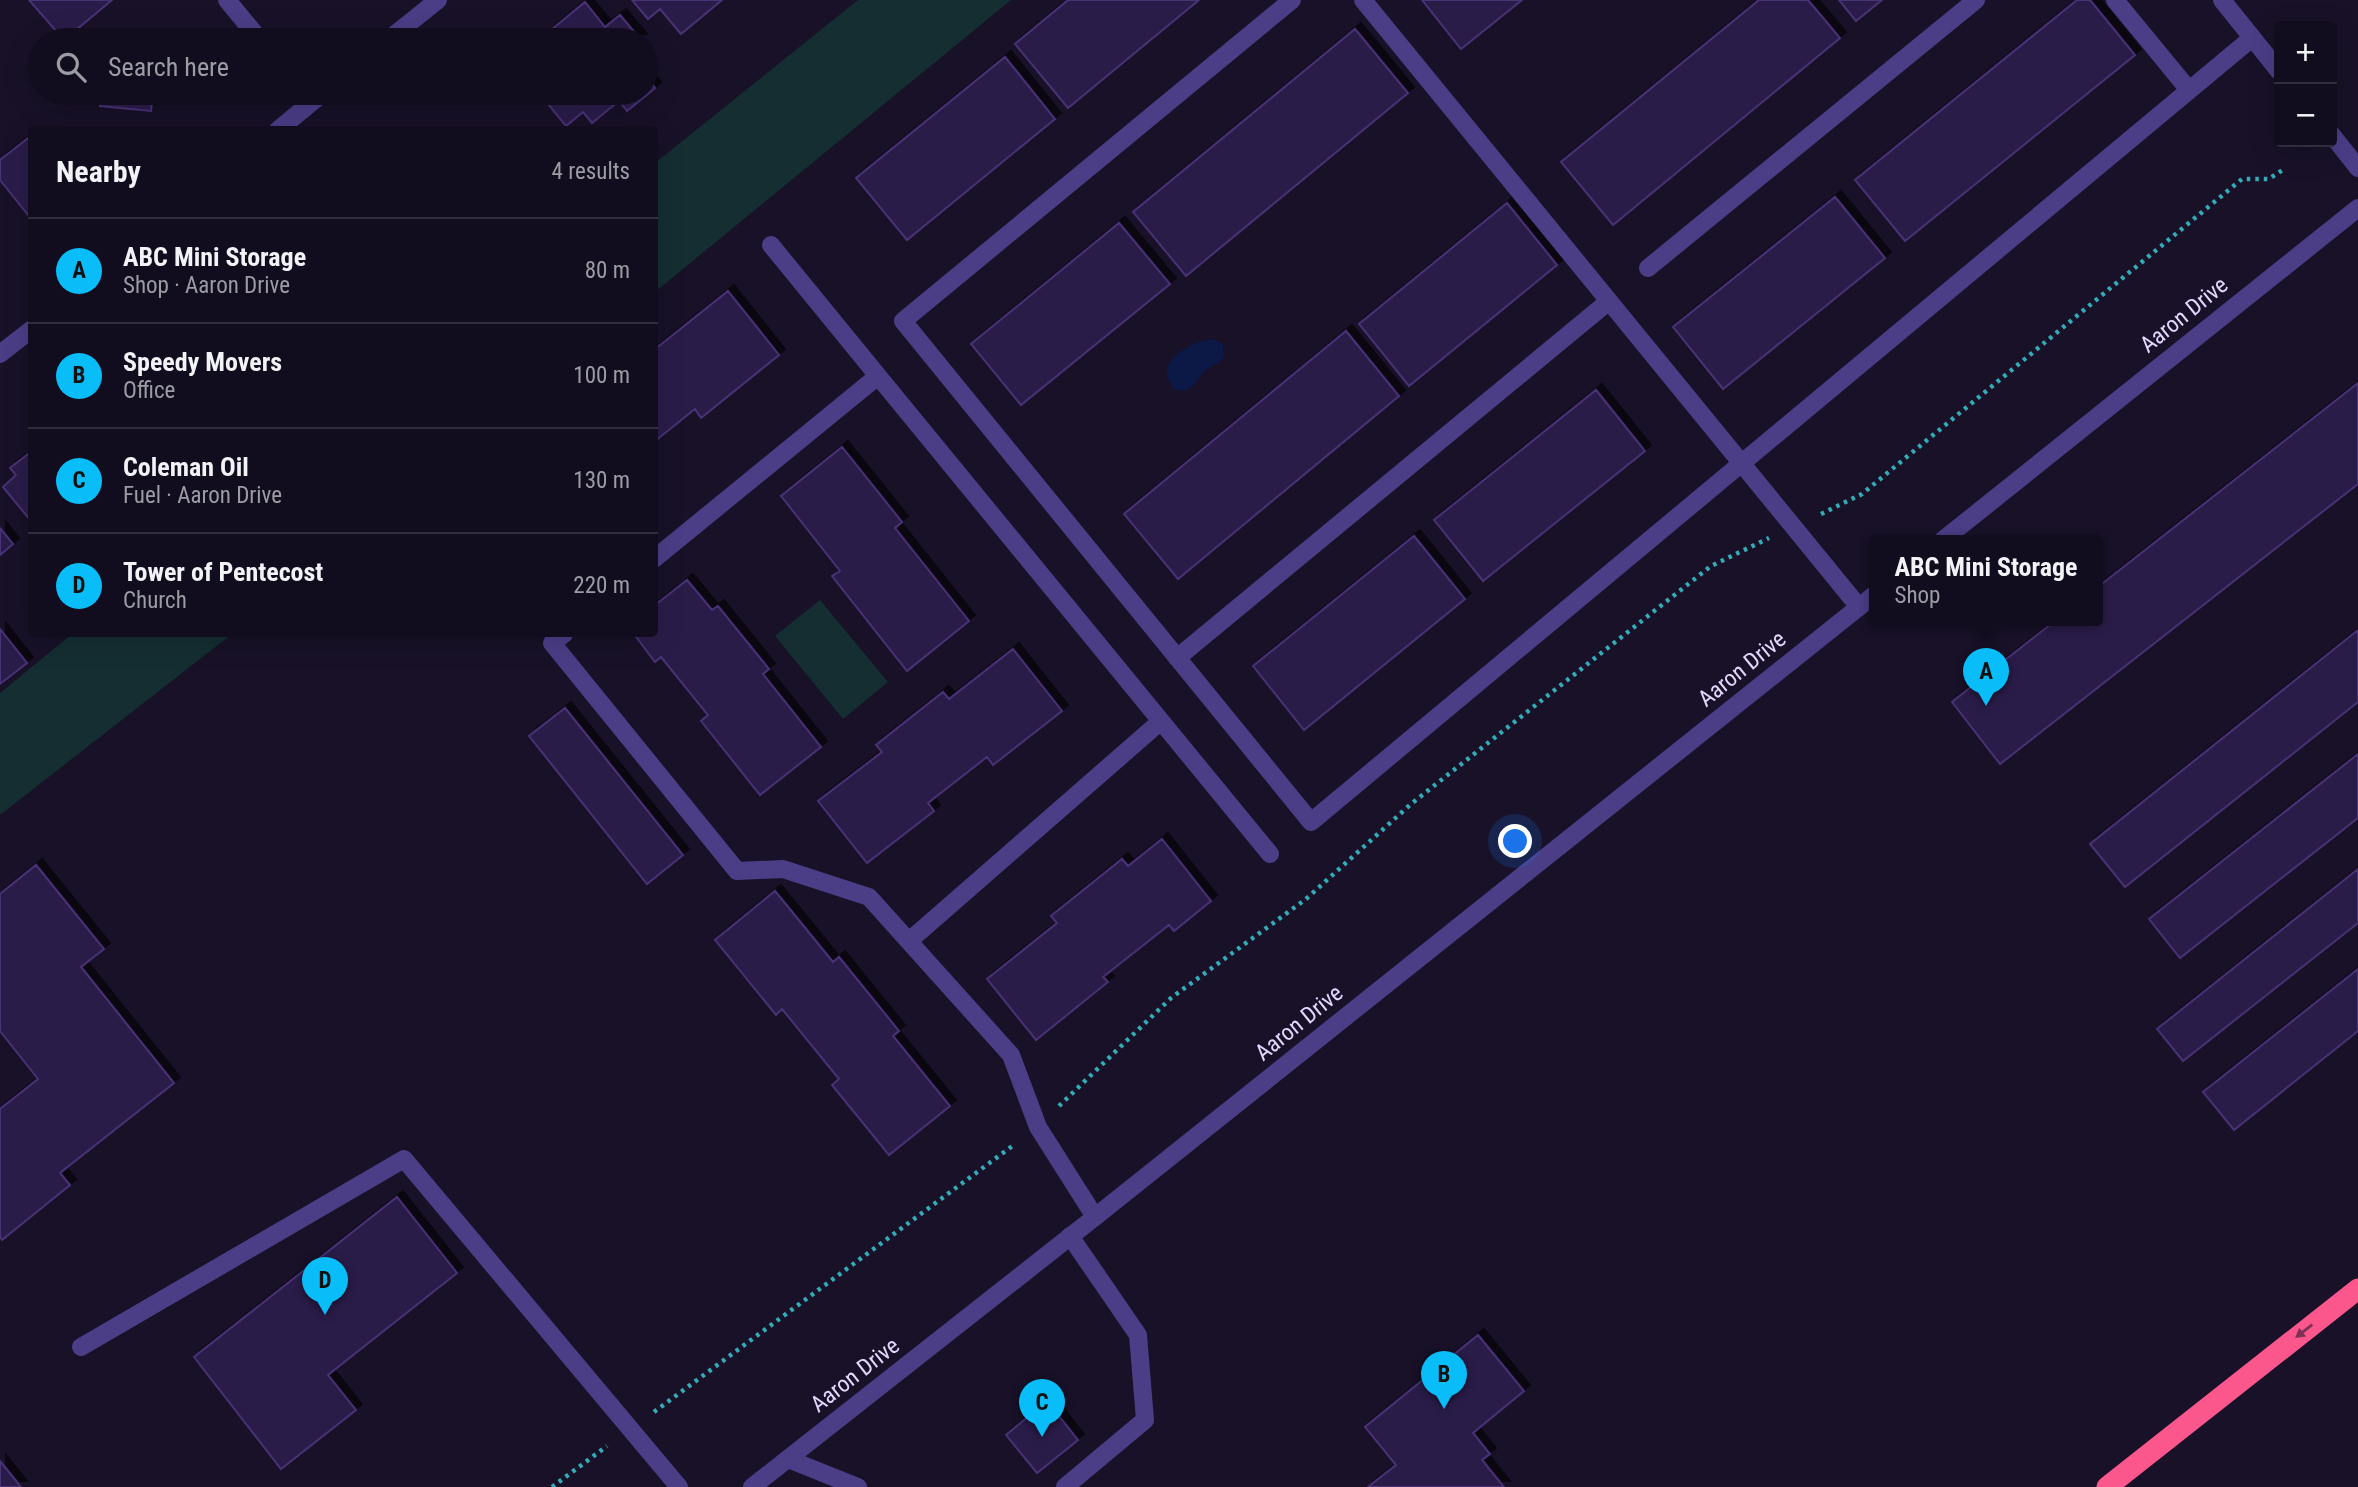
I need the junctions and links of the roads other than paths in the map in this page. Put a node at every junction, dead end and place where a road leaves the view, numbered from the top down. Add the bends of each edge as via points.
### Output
1 (228, 0) edge
2 (438, 0) edge
3 (1292, 0) edge
4 (1363, 0) edge
5 (1976, 0) edge
6 (2115, 0) edge
7 (2222, 0) edge
8 (250, 28) edge
9 (403, 28) edge
10 (2252, 38) junction
11 (2274, 65) edge
12 (2189, 90) junction
13 (303, 105) edge
14 (282, 126) edge
15 (2337, 141) edge
16 (2358, 168) edge
17 (2358, 208) edge
18 (771, 245) dead end
19 (1648, 268) dead end
20 (1609, 301) junction
21 (28, 332) edge
22 (0, 354) edge
23 (878, 376) junction
24 (1742, 463) junction
25 (1949, 535) edge
26 (658, 556) edge
27 (1869, 599) edge
28 (1859, 607) junction
29 (560, 637) edge
30 (1177, 658) junction
31 (1161, 721) junction
32 (1269, 854) dead end
33 (909, 941) junction
34 (1095, 1217) junction
35 (1070, 1236) junction
36 (2358, 1289) edge
37 (81, 1347) dead end
38 (788, 1459) junction
39 (679, 1487) edge
40 (752, 1487) edge
41 (858, 1487) edge
42 (1065, 1487) edge
43 (2107, 1487) edge

1 - 8 street
2 - 9 street
3 - 30 street via 902,321
4 - 20 street
5 - 19 street
6 - 12 street
7 - 10 street
10 - 11 street
10 - 12 street
12 - 24 street
13 - 14 street
15 - 16 street
17 - 25 street, Aaron Drive
18 - 23 street
20 - 24 street
20 - 30 street
21 - 22 street
23 - 26 street
23 - 31 street
24 - 28 street
24 - 30 street via 1311,822
27 - 28 street, Aaron Drive
28 - 34 street, Aaron Drive
29 - 33 street via 552,643 737,871 783,869 869,897
31 - 32 street
31 - 33 street
33 - 34 street via 1011,1055 1038,1127
34 - 35 street, Aaron Drive
35 - 38 street, Aaron Drive
35 - 42 street via 1138,1335 1145,1420
36 -> 43 highway
37 - 39 street via 404,1159
38 - 40 street, Aaron Drive
38 - 41 street

